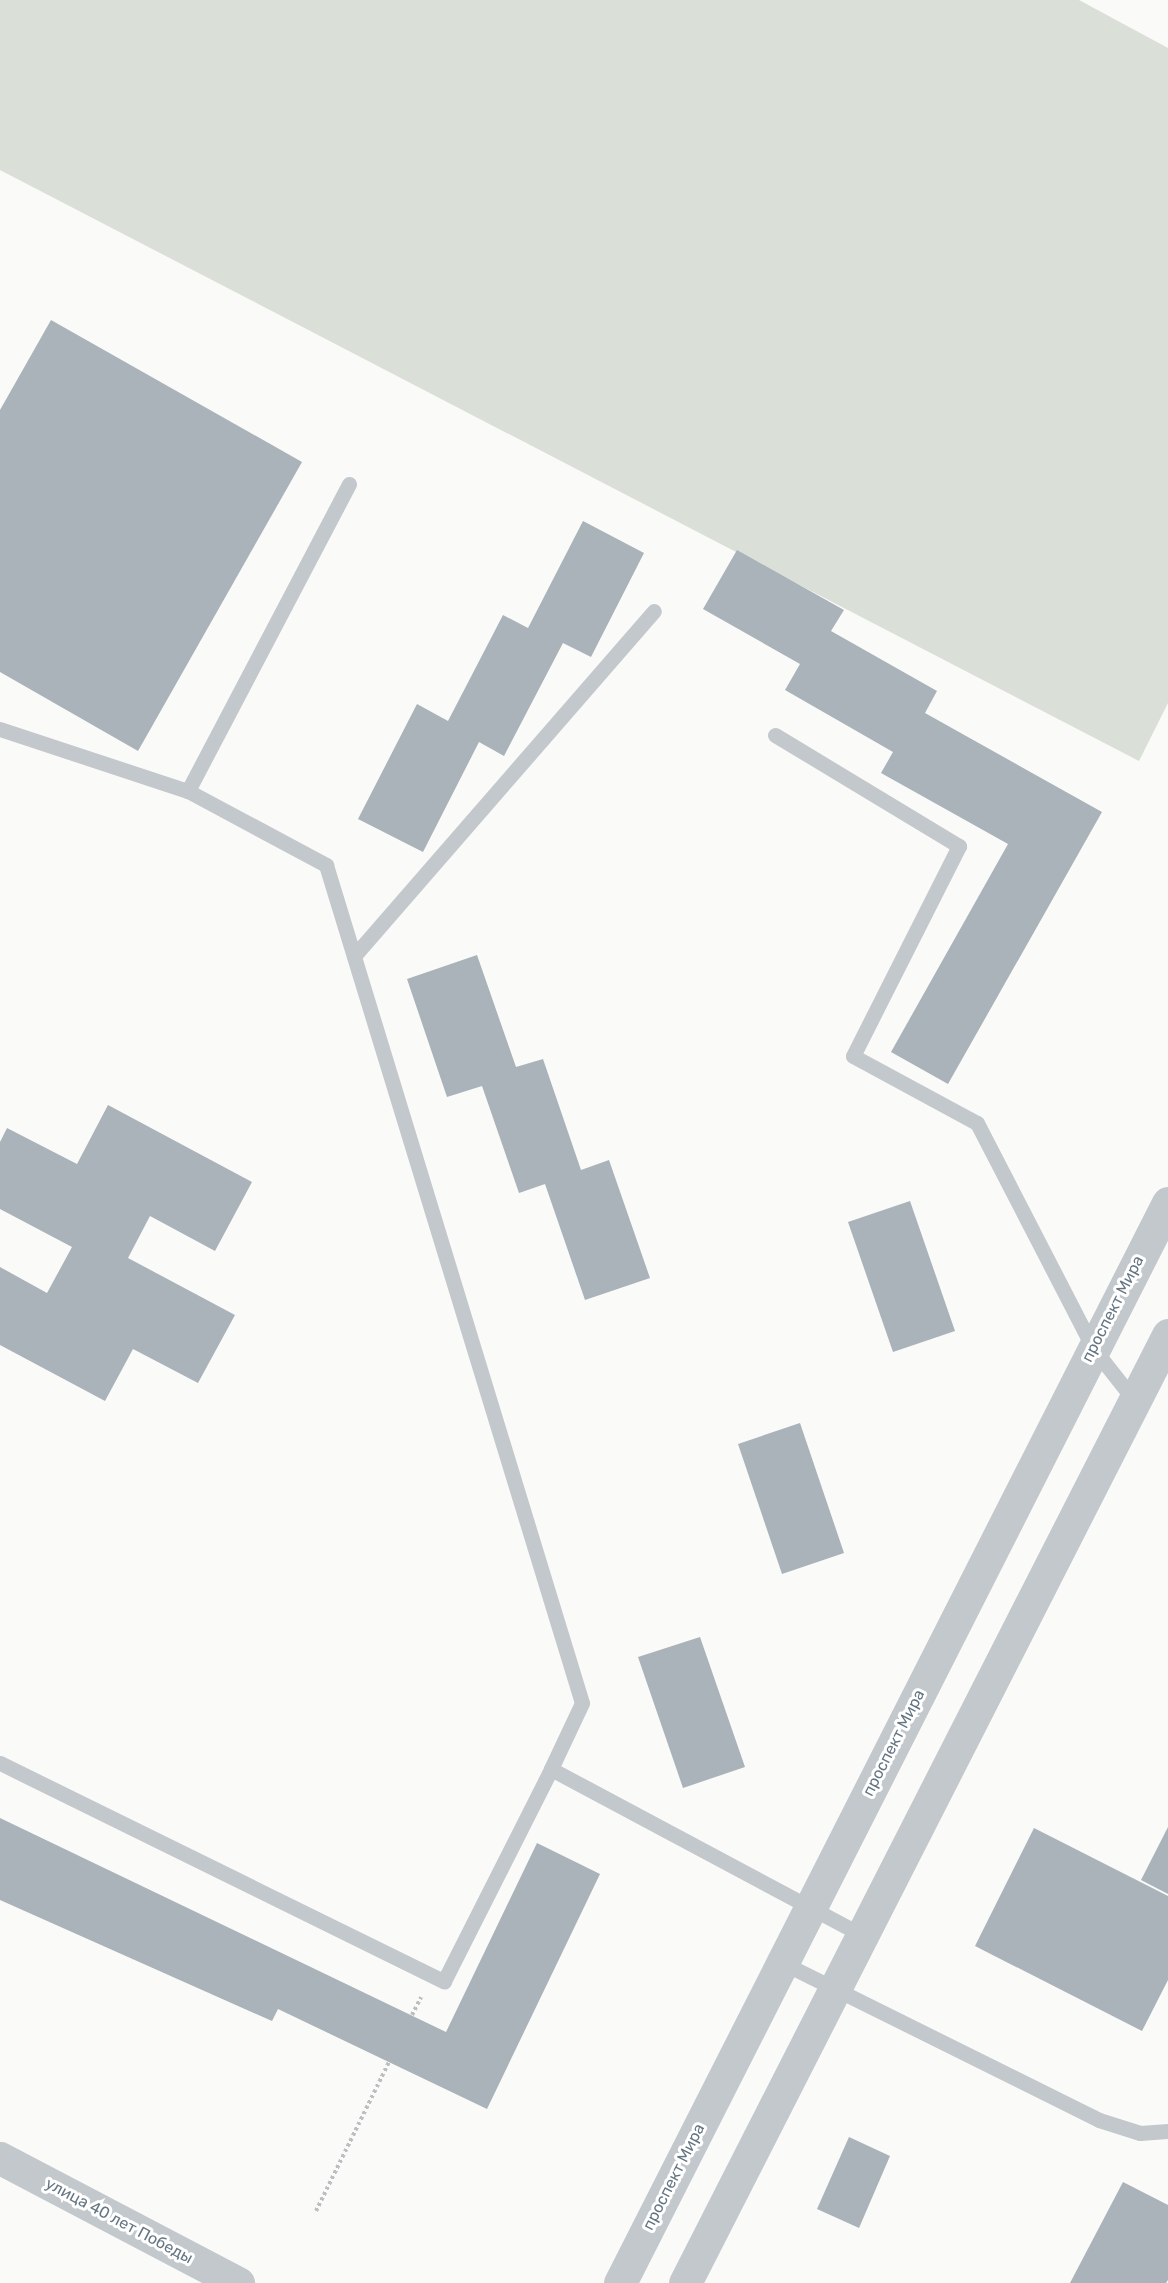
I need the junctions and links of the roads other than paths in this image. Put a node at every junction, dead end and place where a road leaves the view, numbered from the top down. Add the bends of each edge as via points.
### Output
1 (349, 484) dead end
2 (654, 611) dead end
3 (0, 729) edge
4 (775, 735) dead end
5 (188, 791) junction
6 (354, 956) junction
7 (1168, 1203) edge
8 (1168, 1335) edge
9 (1094, 1348) junction
10 (1134, 1400) junction
11 (0, 1763) edge
12 (551, 1769) junction
13 (811, 1908) junction
14 (864, 1937) junction
15 (783, 1964) junction
16 (837, 1990) junction
17 (1168, 2132) edge
18 (0, 2158) edge
19 (238, 2283) edge
20 (620, 2283) edge
21 (685, 2283) edge

1 - 5 lane
2 - 6 lane
3 - 5 lane
4 - 9 lane via 959,846 853,1056 977,1123
5 - 6 lane via 326,864
6 - 12 lane via 582,1702
7 - 9 street, проспект Мира
8 - 10 street
9 - 10 lane
9 - 13 street, проспект Мира
10 - 14 street
11 - 12 lane via 444,1981
12 - 13 lane
13 - 14 lane
13 - 15 street, проспект Мира
14 - 16 street
15 - 16 lane
15 - 20 street, проспект Мира
16 - 17 lane via 1099,2120 1140,2133
16 - 21 street
18 - 19 street, улица 40 лет Победы

